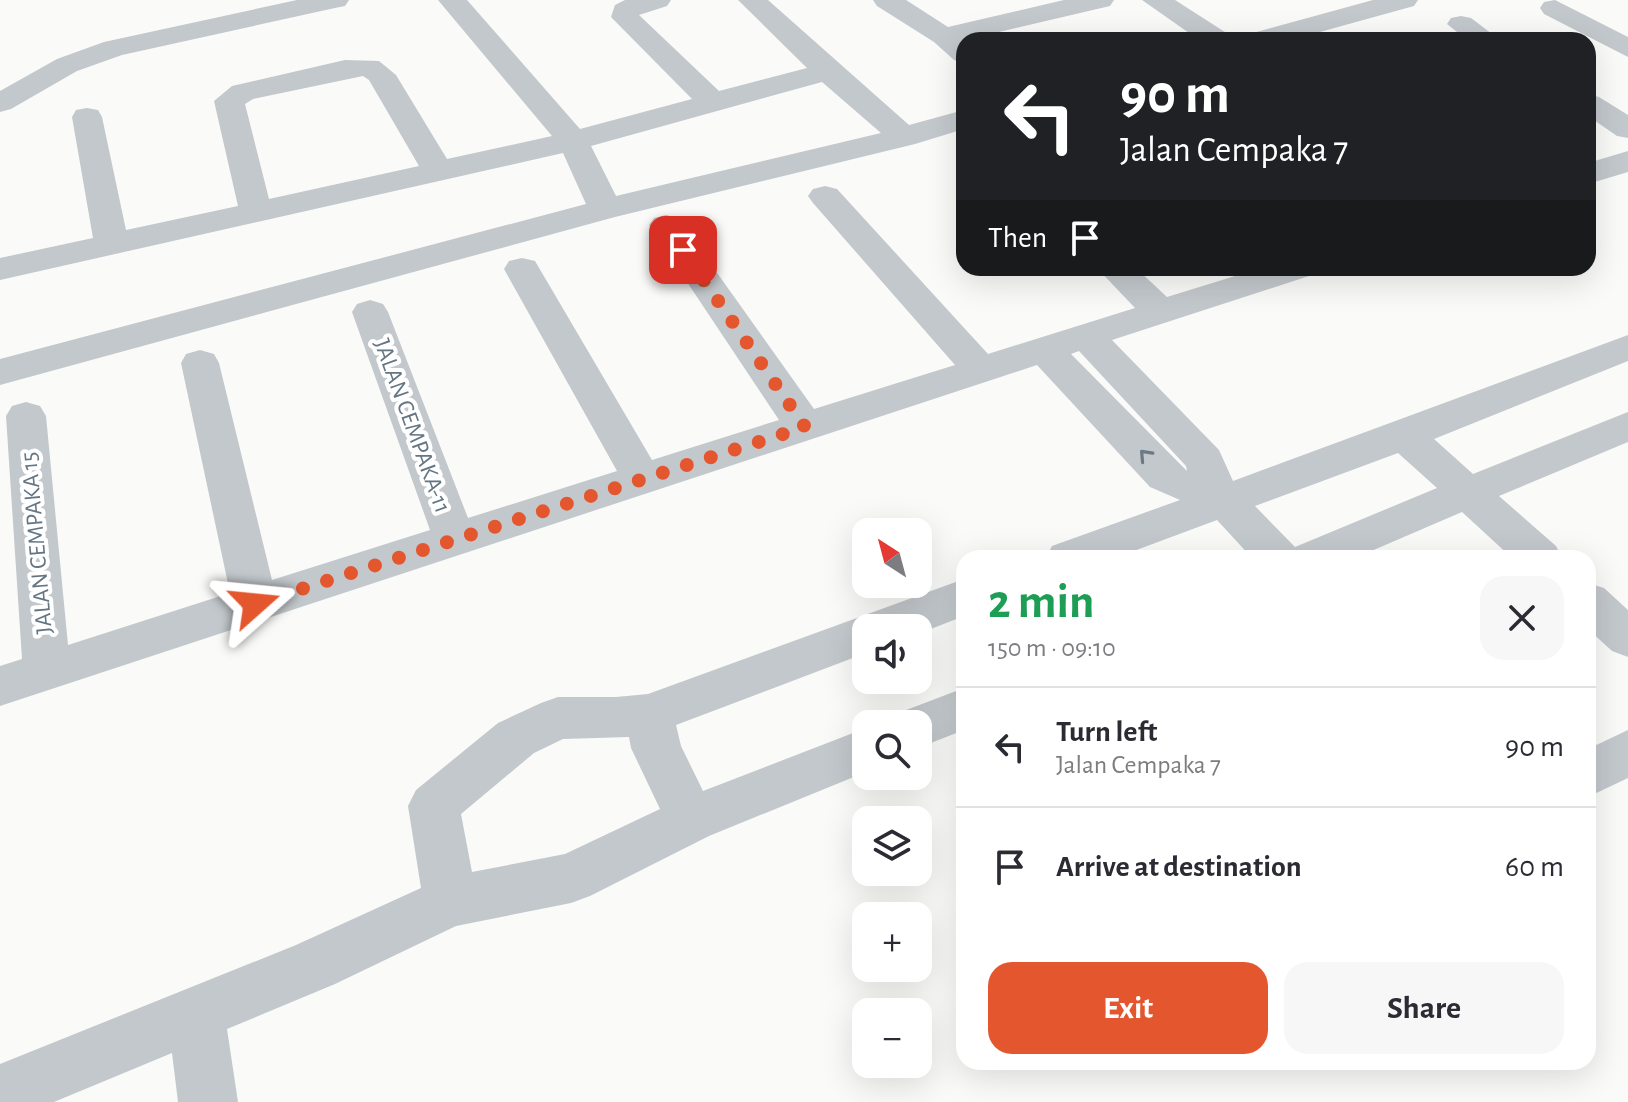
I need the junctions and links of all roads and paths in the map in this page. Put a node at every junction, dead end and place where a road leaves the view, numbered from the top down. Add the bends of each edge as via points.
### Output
1 (335, 0) edge
2 (452, 0) edge
3 (657, 0) edge
4 (752, 0) edge
5 (887, 0) edge
6 (1100, 0) edge
7 (1156, 0) edge
8 (1404, 0) edge
9 (1029, 7) edge
10 (1554, 8) dead end
11 (1461, 24) dead end
12 (980, 32) edge
13 (1206, 32) edge
14 (1288, 32) edge
15 (1474, 32) edge
16 (954, 45) edge
17 (1628, 48) edge
18 (827, 71) junction
19 (713, 102) junction
20 (0, 103) edge
21 (1596, 108) edge
22 (87, 117) dead end
23 (956, 123) edge
24 (1628, 129) edge
25 (904, 137) junction
26 (573, 141) junction
27 (1628, 161) edge
28 (437, 169) junction
29 (1596, 171) edge
30 (825, 196) dead end
31 (605, 209) junction
32 (256, 212) junction
33 (666, 225) dead end
34 (112, 245) junction
35 (0, 269) edge
36 (522, 269) dead end
37 (1123, 276) edge
38 (1272, 276) edge
39 (370, 312) dead end
40 (1161, 312) junction
41 (1086, 336) junction
42 (1628, 347) edge
43 (1044, 349) junction
44 (200, 363) dead end
45 (981, 370) junction
46 (0, 372) edge
47 (26, 416) dead end
48 (1628, 426) edge
49 (805, 427) junction
50 (1404, 435) junction
51 (642, 479) junction
52 (1467, 492) junction
53 (1215, 496) junction
54 (455, 540) junction
55 (1087, 550) edge
56 (1271, 550) edge
57 (1330, 550) edge
58 (1531, 550) edge
59 (956, 600) edge
60 (255, 604) junction
61 (1596, 608) edge
62 (920, 614) edge
63 (1628, 638) edge
64 (852, 639) edge
65 (47, 670) junction
66 (0, 686) edge
67 (956, 711) edge
68 (649, 714) junction
69 (932, 721) edge
70 (1628, 752) edge
71 (852, 756) edge
72 (1596, 770) edge
73 (691, 819) junction
74 (450, 902) junction
75 (196, 1014) junction
76 (0, 1094) edge
77 (208, 1102) edge

1 - 20 street via 114,48 67,65
2 - 26 street
3 - 19 street via 630,7 625,17
4 - 18 street
5 - 16 street
6 - 9 street
7 - 13 street
8 - 14 street
9 - 12 street
10 - 17 street
11 - 15 street
18 - 19 street
18 - 25 street
19 - 26 street
21 - 24 street
22 - 34 street
23 - 25 street
25 - 31 street
26 - 28 street
26 - 31 street
27 - 29 street
28 - 32 street
28 - 32 street via 381,75 369,67 243,92 229,101
30 - 45 street
31 - 46 street
32 - 34 street
33 - 49 street
34 - 35 street
36 - 51 street
37 - 40 street
38 - 40 street
39 - 54 street, JALAN CEMPAKA-11
40 - 41 street
41 - 43 street
41 - 53 street via 1204,460
42 - 50 street
43 - 45 street
53 -> 43 street via 1185,489 1165,476
44 - 60 street
45 - 49 street
47 - 65 street, JALAN CEMPAKA 15
48 - 52 street
49 - 51 street
50 - 52 street
50 - 53 street
51 - 54 street
52 - 57 street
52 - 58 street
53 - 55 street
53 - 56 street
54 - 60 street
59 - 62 street
60 - 65 street
61 - 63 street
64 - 68 street
65 - 66 street
67 - 69 street
68 - 73 street via 656,748
68 - 74 street via 558,718 516,738 434,806
70 - 72 street
71 - 73 street
73 - 74 street via 571,878
74 - 75 street
75 - 76 street
75 - 77 street

